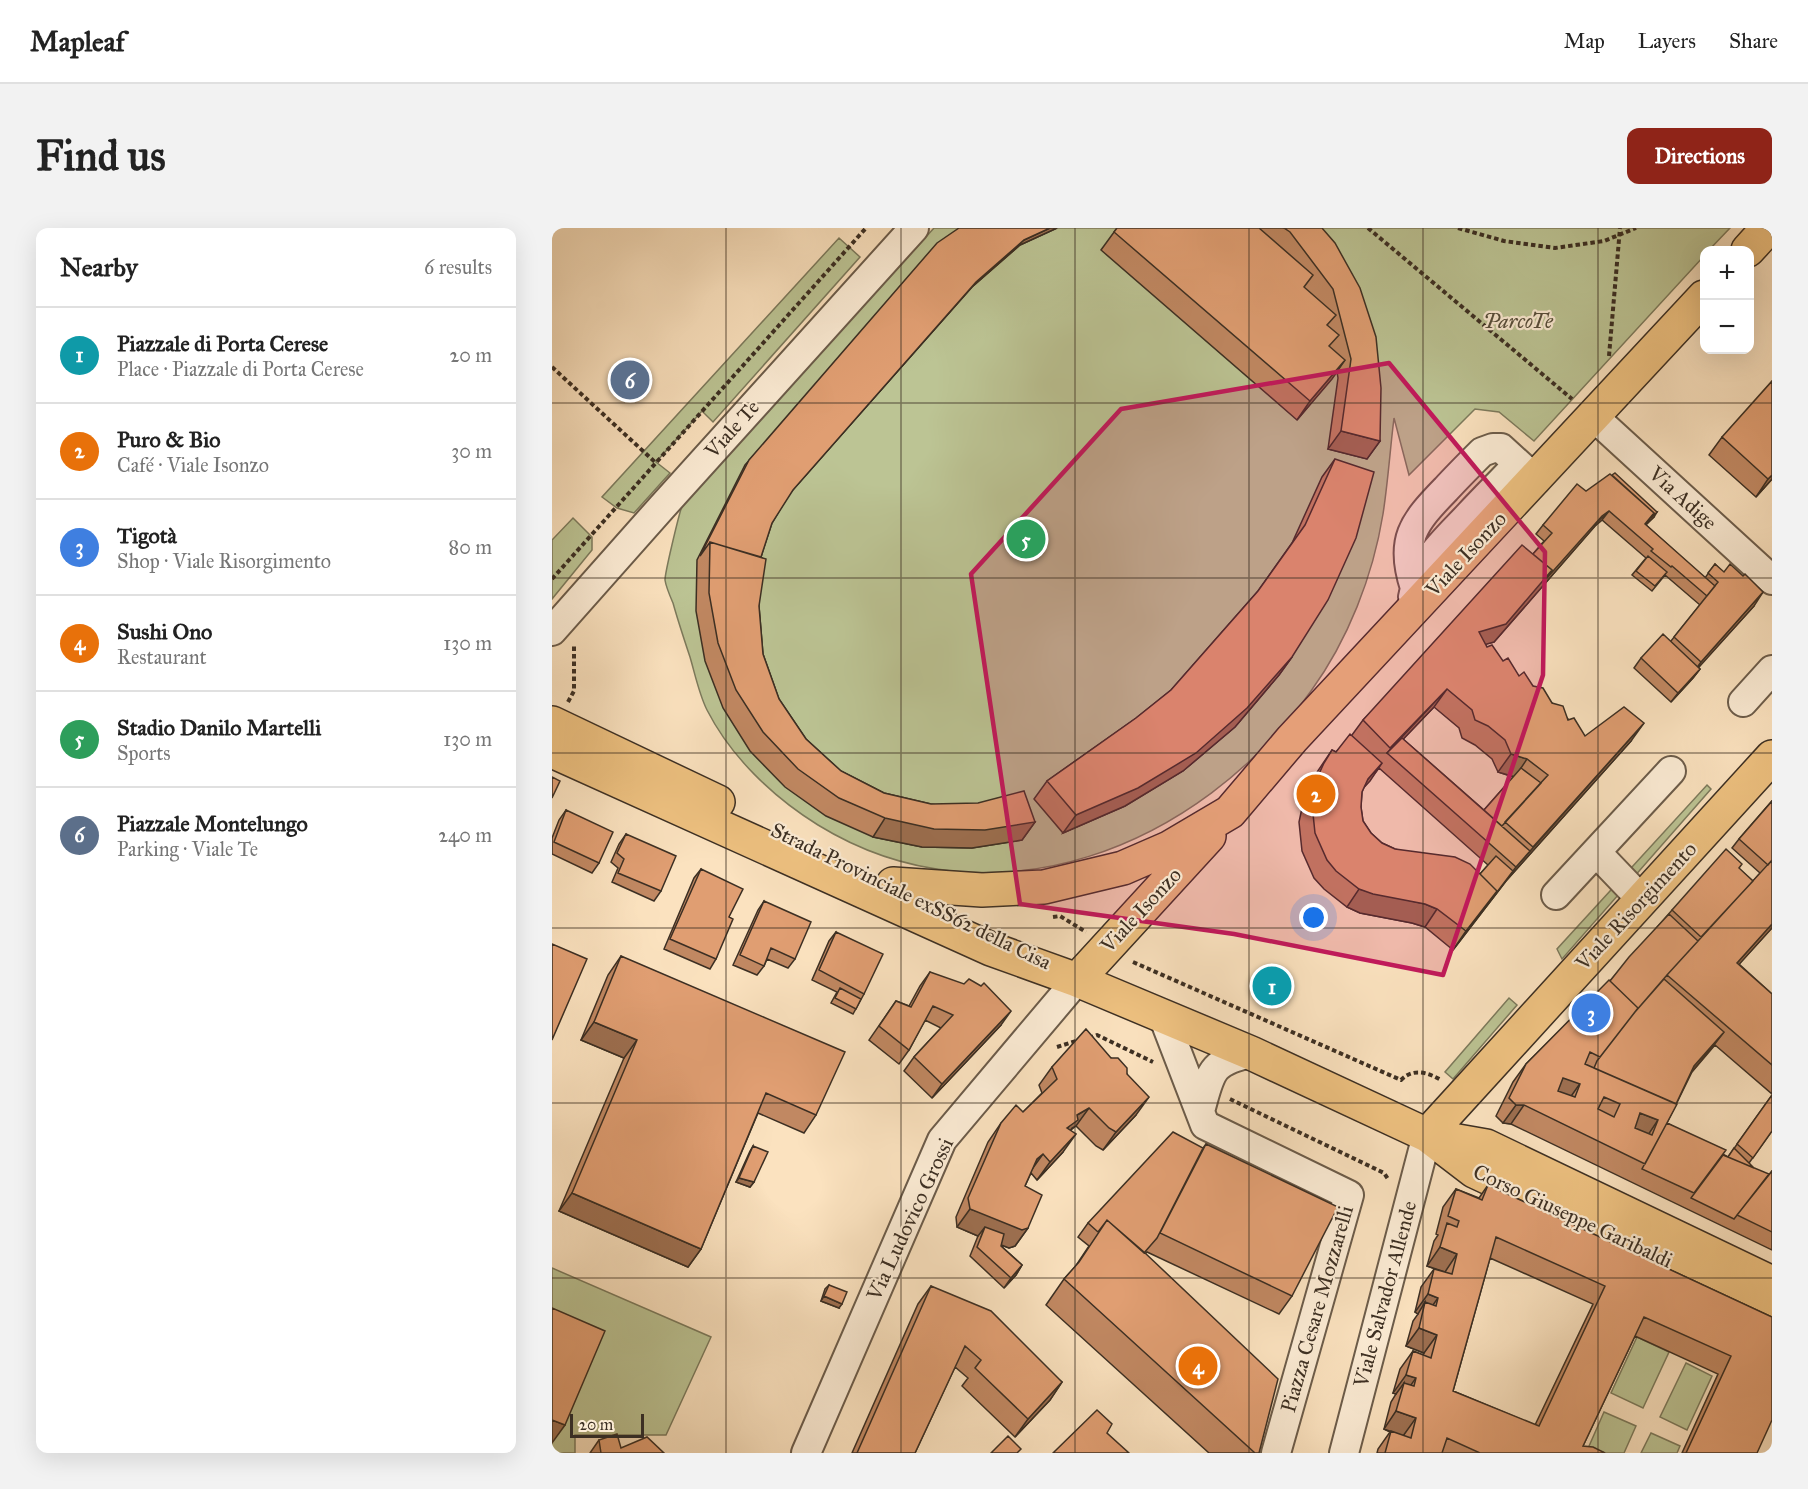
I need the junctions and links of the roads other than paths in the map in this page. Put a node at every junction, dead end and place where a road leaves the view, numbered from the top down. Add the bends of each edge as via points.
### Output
1 (914, 228) edge
2 (1768, 228) edge
3 (1752, 246) edge
4 (1701, 300) edge
5 (1594, 417) junction
6 (1527, 472) junction
7 (1772, 580) edge
8 (1413, 601) junction
9 (563, 638) edge
10 (1772, 670) edge
11 (1743, 702) dead end
12 (553, 733) edge
13 (1772, 758) edge
14 (1671, 771) dead end
15 (1230, 812) junction
16 (1596, 852) junction
17 (893, 884) junction
18 (1556, 895) dead end
19 (1642, 900) junction
20 (1077, 980) junction
21 (1163, 1016) junction
22 (1251, 1053) junction
23 (1198, 1092) junction
24 (1427, 1135) junction
25 (1772, 1283) edge
26 (1772, 1310) edge
27 (806, 1453) edge
28 (1276, 1453) edge
29 (1344, 1453) edge

1 - 9 street, Viale Te via 655,514
2 - 3 main road
4 - 5 main road, Viale Isonzo
5 - 6 main road, Viale Isonzo
5 - 7 street, Via Adige
6 - 8 main road, Viale Isonzo
6 - 8 street via 1501,448 1492,448 1482,452 1428,507 1409,539
8 - 15 main road, Viale Isonzo
10 - 11 street
12 - 17 main road, Strada Provinciale exSS62 della Cisa
12 - 20 main road, Strada Provinciale exSS62 della Cisa via 991,949
13 - 19 main road, Viale Risorgimento
14 - 16 street
15 - 17 main road, Viale Isonzo via 1169,848 1124,868 1044,887 982,890
15 - 20 main road, Viale Isonzo
16 - 18 street
16 - 19 street
17 - 20 main road, Strada Provinciale exSS62 della Cisa via 1022,946
19 - 24 main road, Viale Risorgimento
20 - 21 main road
20 - 27 street, Via Ludovico Grossi via 942,1140
21 - 22 main road
21 - 23 street, Piazza Cesare Mozzarelli
22 - 23 street via 1215,1068
22 - 24 main road
23 - 28 street, Piazza Cesare Mozzarelli via 1204,1125 1349,1195
24 - 25 main road, Corso Giuseppe Garibaldi via 1486,1146
24 - 26 main road, Corso Giuseppe Garibaldi via 1474,1171
24 - 29 street, Viale Salvador Allende

